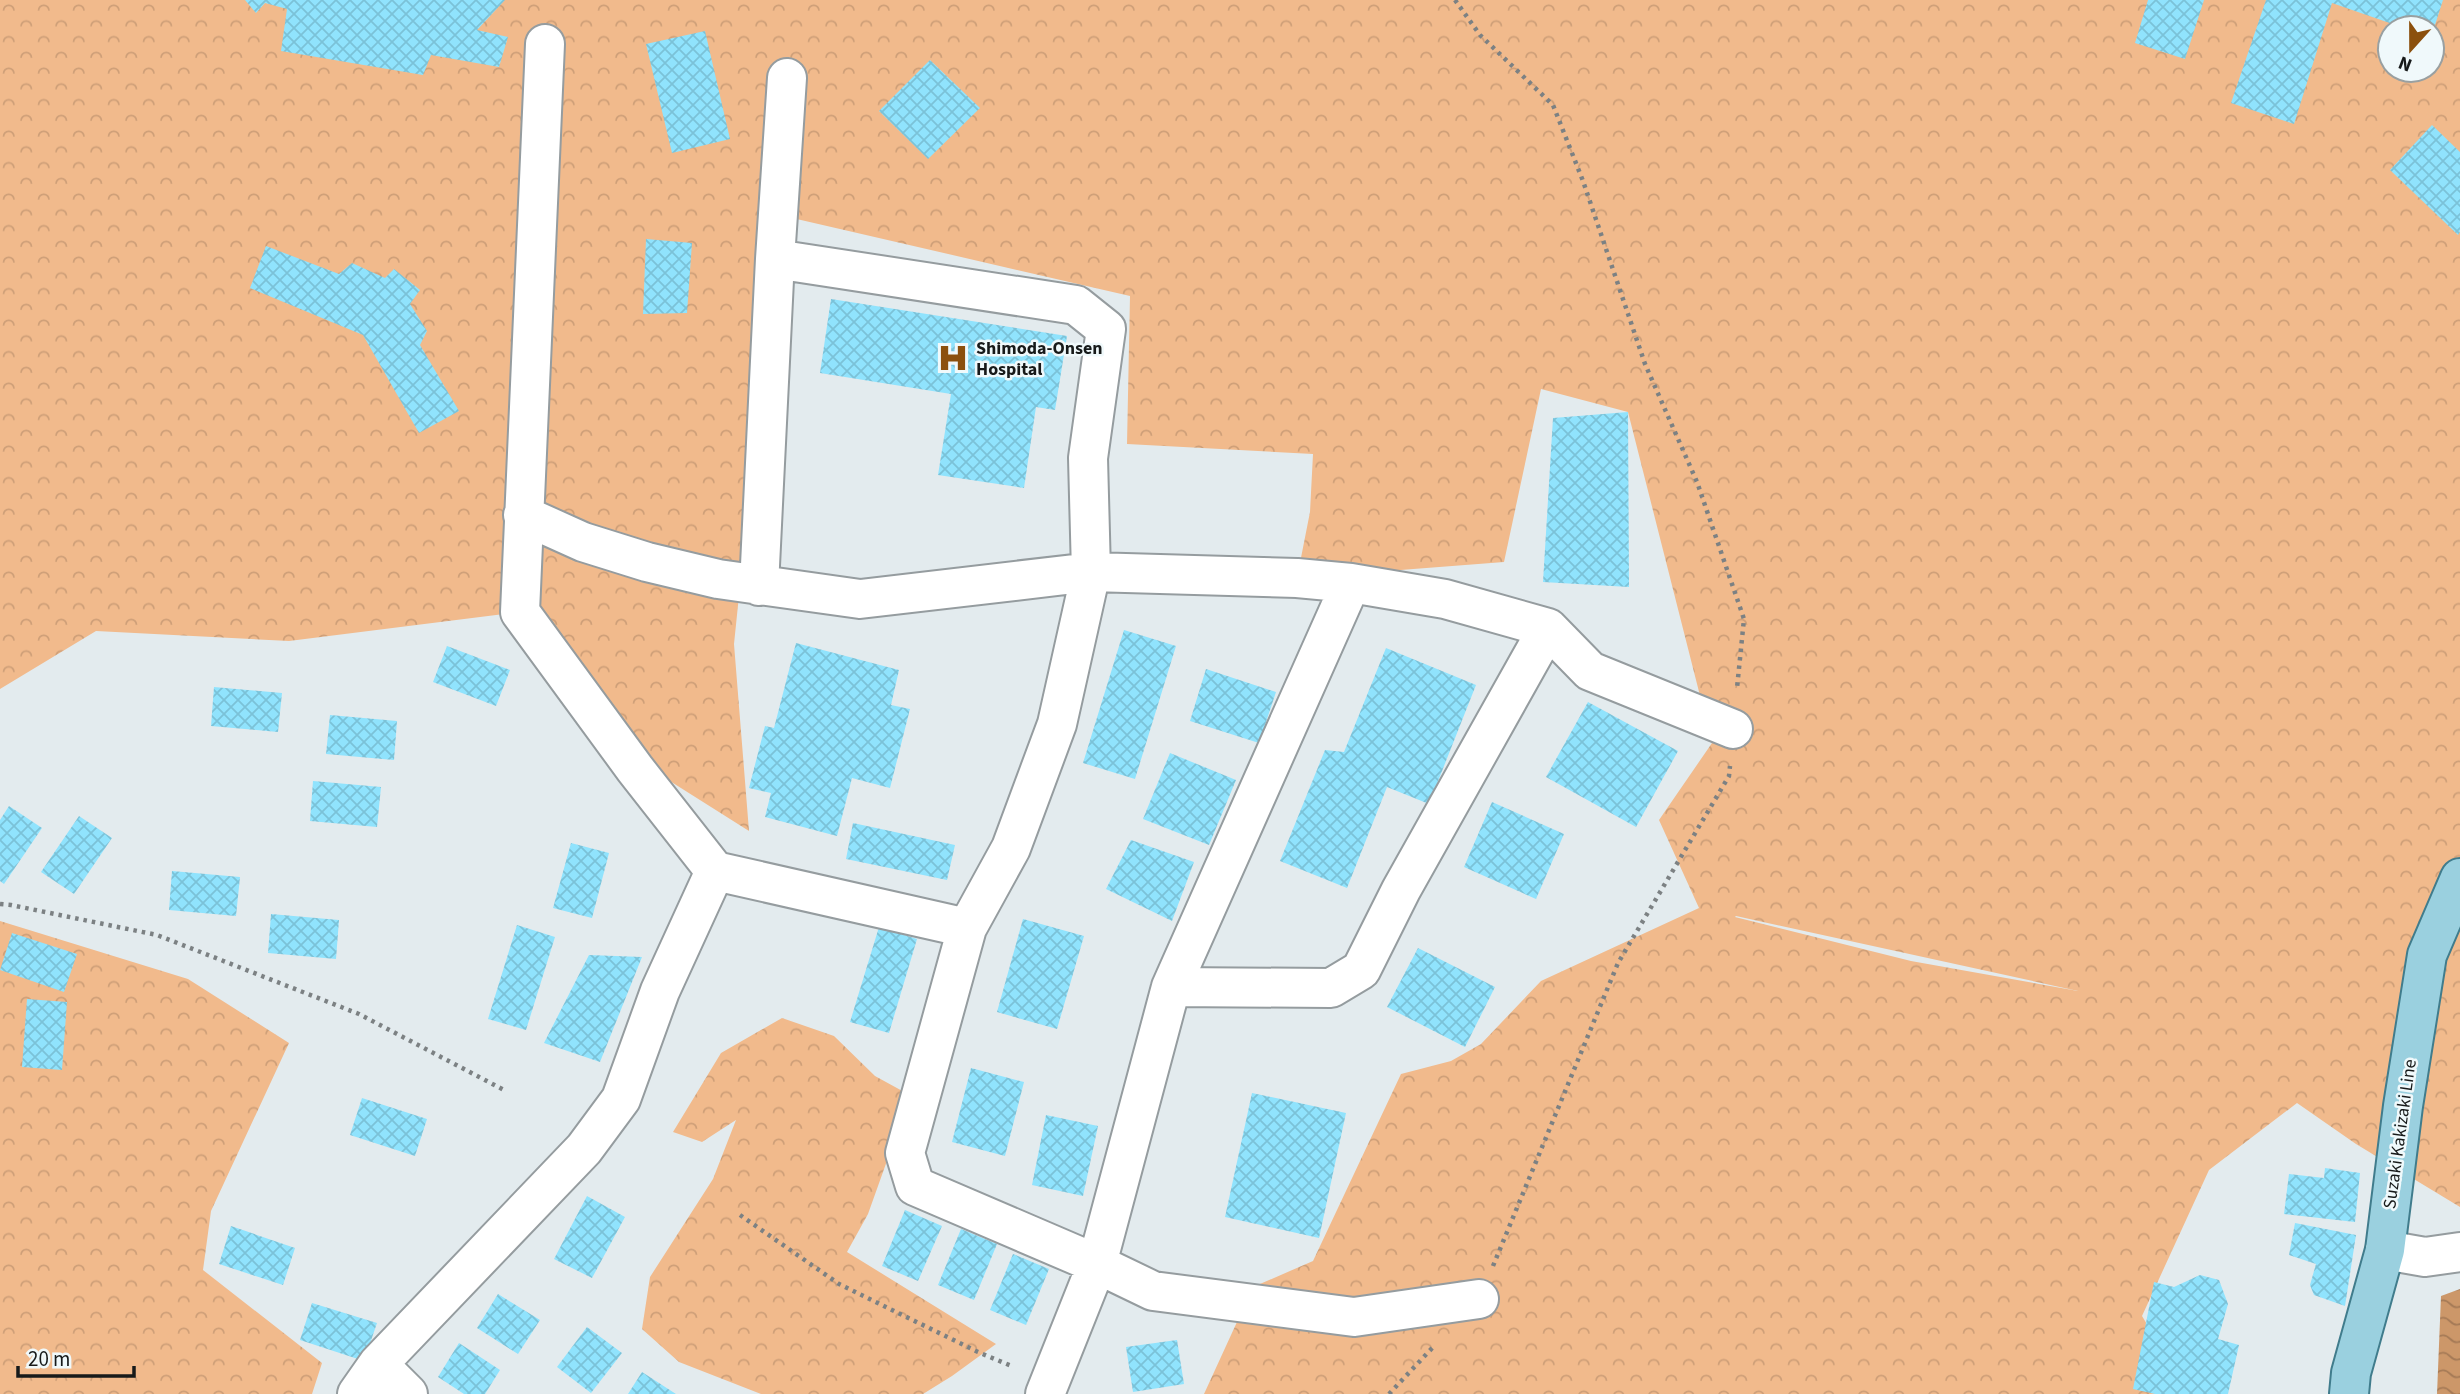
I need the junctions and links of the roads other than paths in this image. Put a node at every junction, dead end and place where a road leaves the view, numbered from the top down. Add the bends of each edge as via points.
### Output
1 (545, 44) dead end
2 (788, 78) dead end
3 (775, 259) junction
4 (523, 514) junction
5 (1091, 572) junction
6 (1351, 583) junction
7 (759, 586) junction
8 (1548, 628) junction
9 (1733, 729) road end
10 (715, 871) junction
11 (2460, 878) edge
12 (967, 928) junction
13 (1171, 987) junction
14 (2385, 1250) junction
15 (2460, 1252) edge
16 (1097, 1264) junction
17 (1479, 1299) road end
18 (367, 1379) edge
19 (1048, 1388) edge
20 (408, 1394) edge
21 (2348, 1394) edge

1 - 4 street
2 - 3 street
3 - 5 street via 1076,305 1106,329 1088,458
3 - 7 street
4 - 7 street via 583,542 647,562
4 - 10 street via 520,612
5 - 6 street
5 - 7 street via 860,599
5 - 12 street via 1058,724 1011,848
6 - 8 street via 1445,599
6 - 13 street
8 - 9 street via 1590,671
8 - 13 street via 1401,890 1362,970 1331,988
10 - 12 street
10 - 18 street via 660,991 621,1099 584,1149
11 - 14 main road, Suzaki Kakizaki Line via 2427,955
12 - 16 street via 905,1153 915,1186
13 - 16 street
14 - 15 street via 2425,1257
14 - 21 main road, Suzaki Kakizaki Line
16 - 17 street via 1153,1291 1354,1317
16 - 19 street
18 - 20 street

